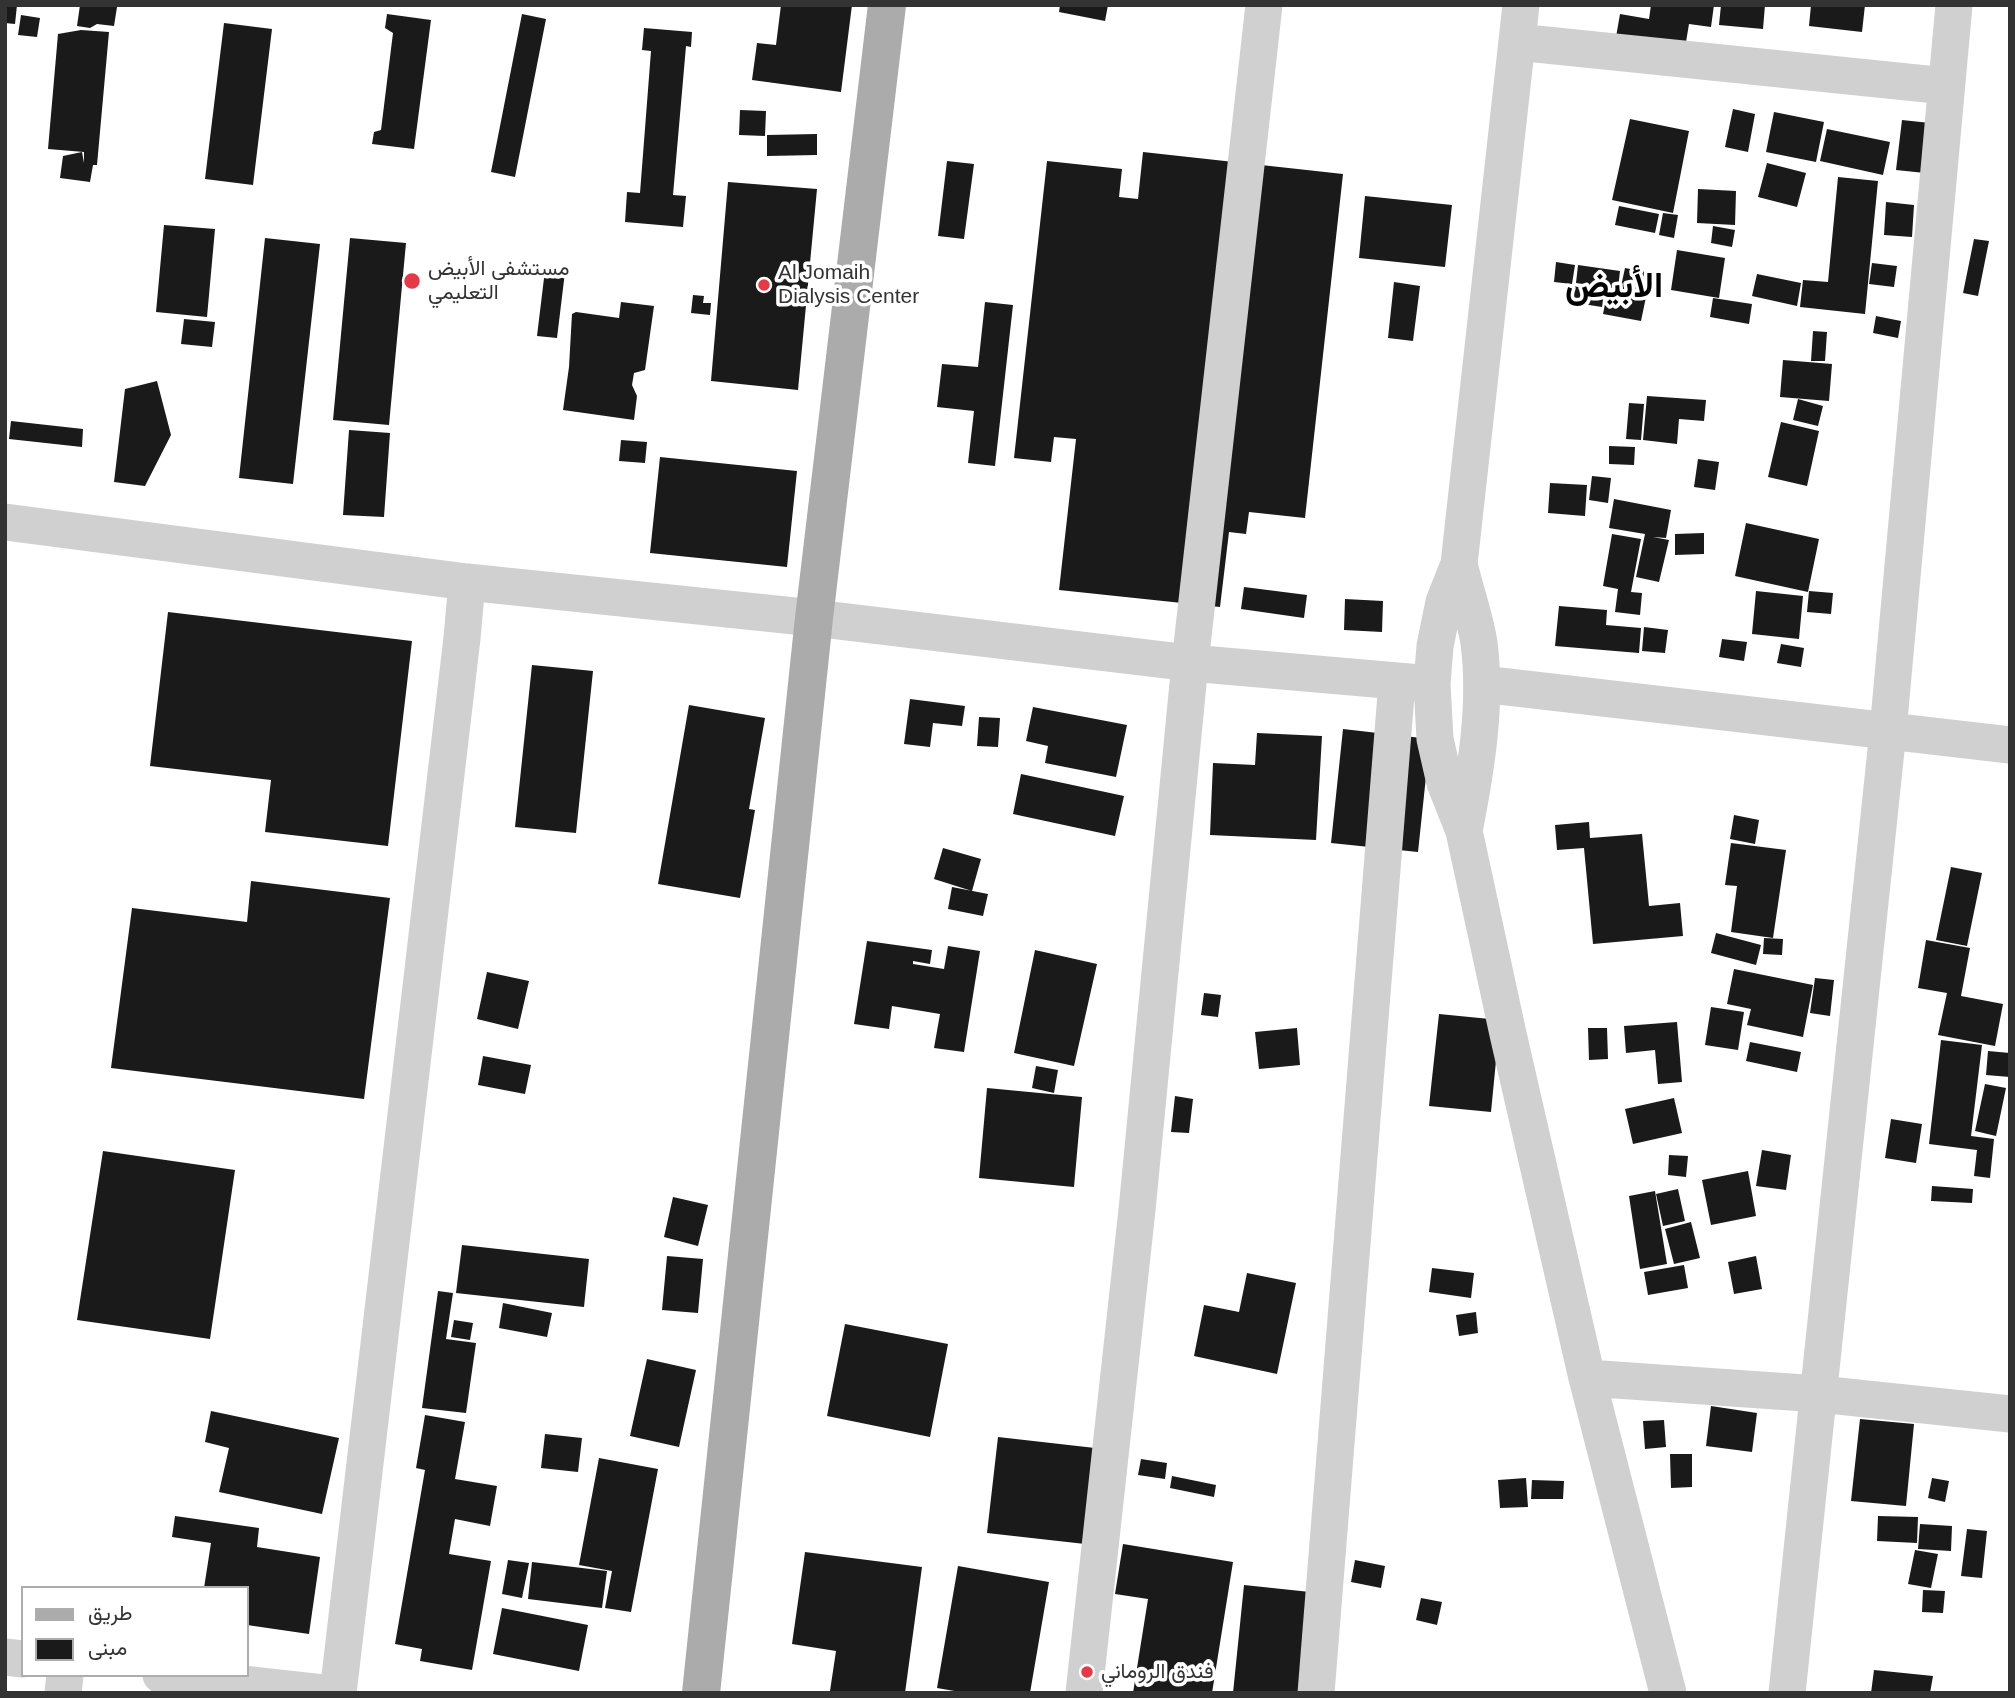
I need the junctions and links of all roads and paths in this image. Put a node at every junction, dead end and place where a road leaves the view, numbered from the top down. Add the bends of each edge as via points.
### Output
1 (887, 5) edge
2 (1264, 5) edge
3 (1521, 5) edge
4 (1954, 5) edge
5 (1517, 42) junction
6 (1946, 86) junction
7 (5, 522) edge
8 (1459, 564) junction
9 (467, 582) junction
10 (814, 618) junction
11 (1190, 663) junction
12 (1415, 683) junction
13 (1482, 684) junction
14 (1888, 731) junction
15 (2010, 745) edge
16 (1464, 831) junction
17 (1587, 1378) junction
18 (1819, 1394) junction
19 (2010, 1414) edge
20 (179, 1677) edge
21 (323, 1693) edge
22 (338, 1693) edge
23 (701, 1693) edge
24 (1084, 1693) edge
25 (1317, 1693) edge
26 (1668, 1693) edge
27 (1787, 1693) edge

1 - 10 main road
2 - 11 street
3 - 5 street
4 - 6 street
5 - 6 street
5 - 8 street
6 - 14 street
7 - 9 street
8 - 12 street via 1444,602 1435,646
8 - 13 street via 1479,641
9 - 10 street
9 - 22 street
10 - 11 street
10 - 23 main road
11 - 12 street
11 - 24 street
12 - 16 street
12 - 25 street
13 - 14 street
13 - 16 street via 1475,775
14 - 15 street
14 - 18 street
16 - 17 street
17 - 18 street
17 - 26 street
18 - 19 street
18 - 27 street
20 - 21 street

